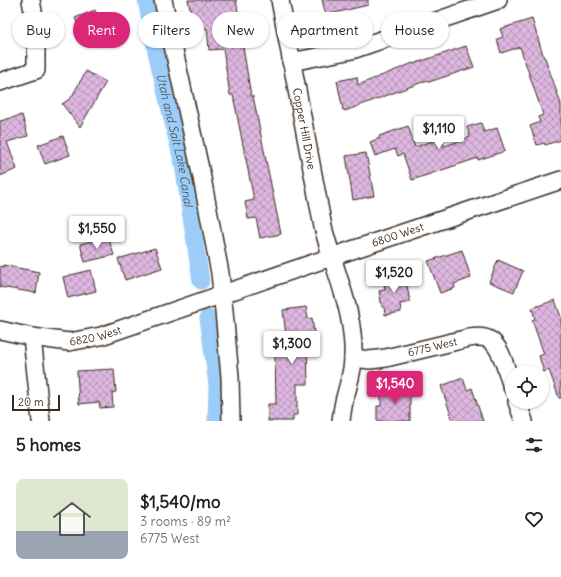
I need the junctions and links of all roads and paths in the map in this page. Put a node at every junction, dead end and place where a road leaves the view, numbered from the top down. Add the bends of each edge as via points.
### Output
1 (31, 0) edge
2 (163, 0) edge
3 (280, 0) edge
4 (498, 0) edge
5 (291, 62) junction
6 (0, 82) edge
7 (561, 180) edge
8 (331, 256) junction
9 (222, 294) junction
10 (188, 306) joint
11 (0, 330) edge
12 (32, 337) junction
13 (353, 358) junction
14 (505, 367) edge
15 (520, 409) edge
16 (41, 421) edge
17 (231, 421) edge
18 (341, 421) edge
19 (524, 421) edge

1 - 6 street via 36,29 36,70
2 - 9 street via 202,178
3 - 5 street, Copper Hill Drive
4 - 5 street via 352,50
5 - 8 street, Copper Hill Drive
7 - 8 street, 6800 West
8 - 9 street, 6800 West
8 - 13 street, Copper Hill Drive via 351,321
9 - 10 street, 6800 West
9 - 17 street via 230,377
10 - 12 street, 6820 West via 102,336 69,342
11 - 12 street, 6820 West
12 - 16 street
13 - 14 street, 6775 West via 378,359 469,338 482,338 488,339 498,348
13 - 18 street, Copper Hill Drive
15 - 19 street

